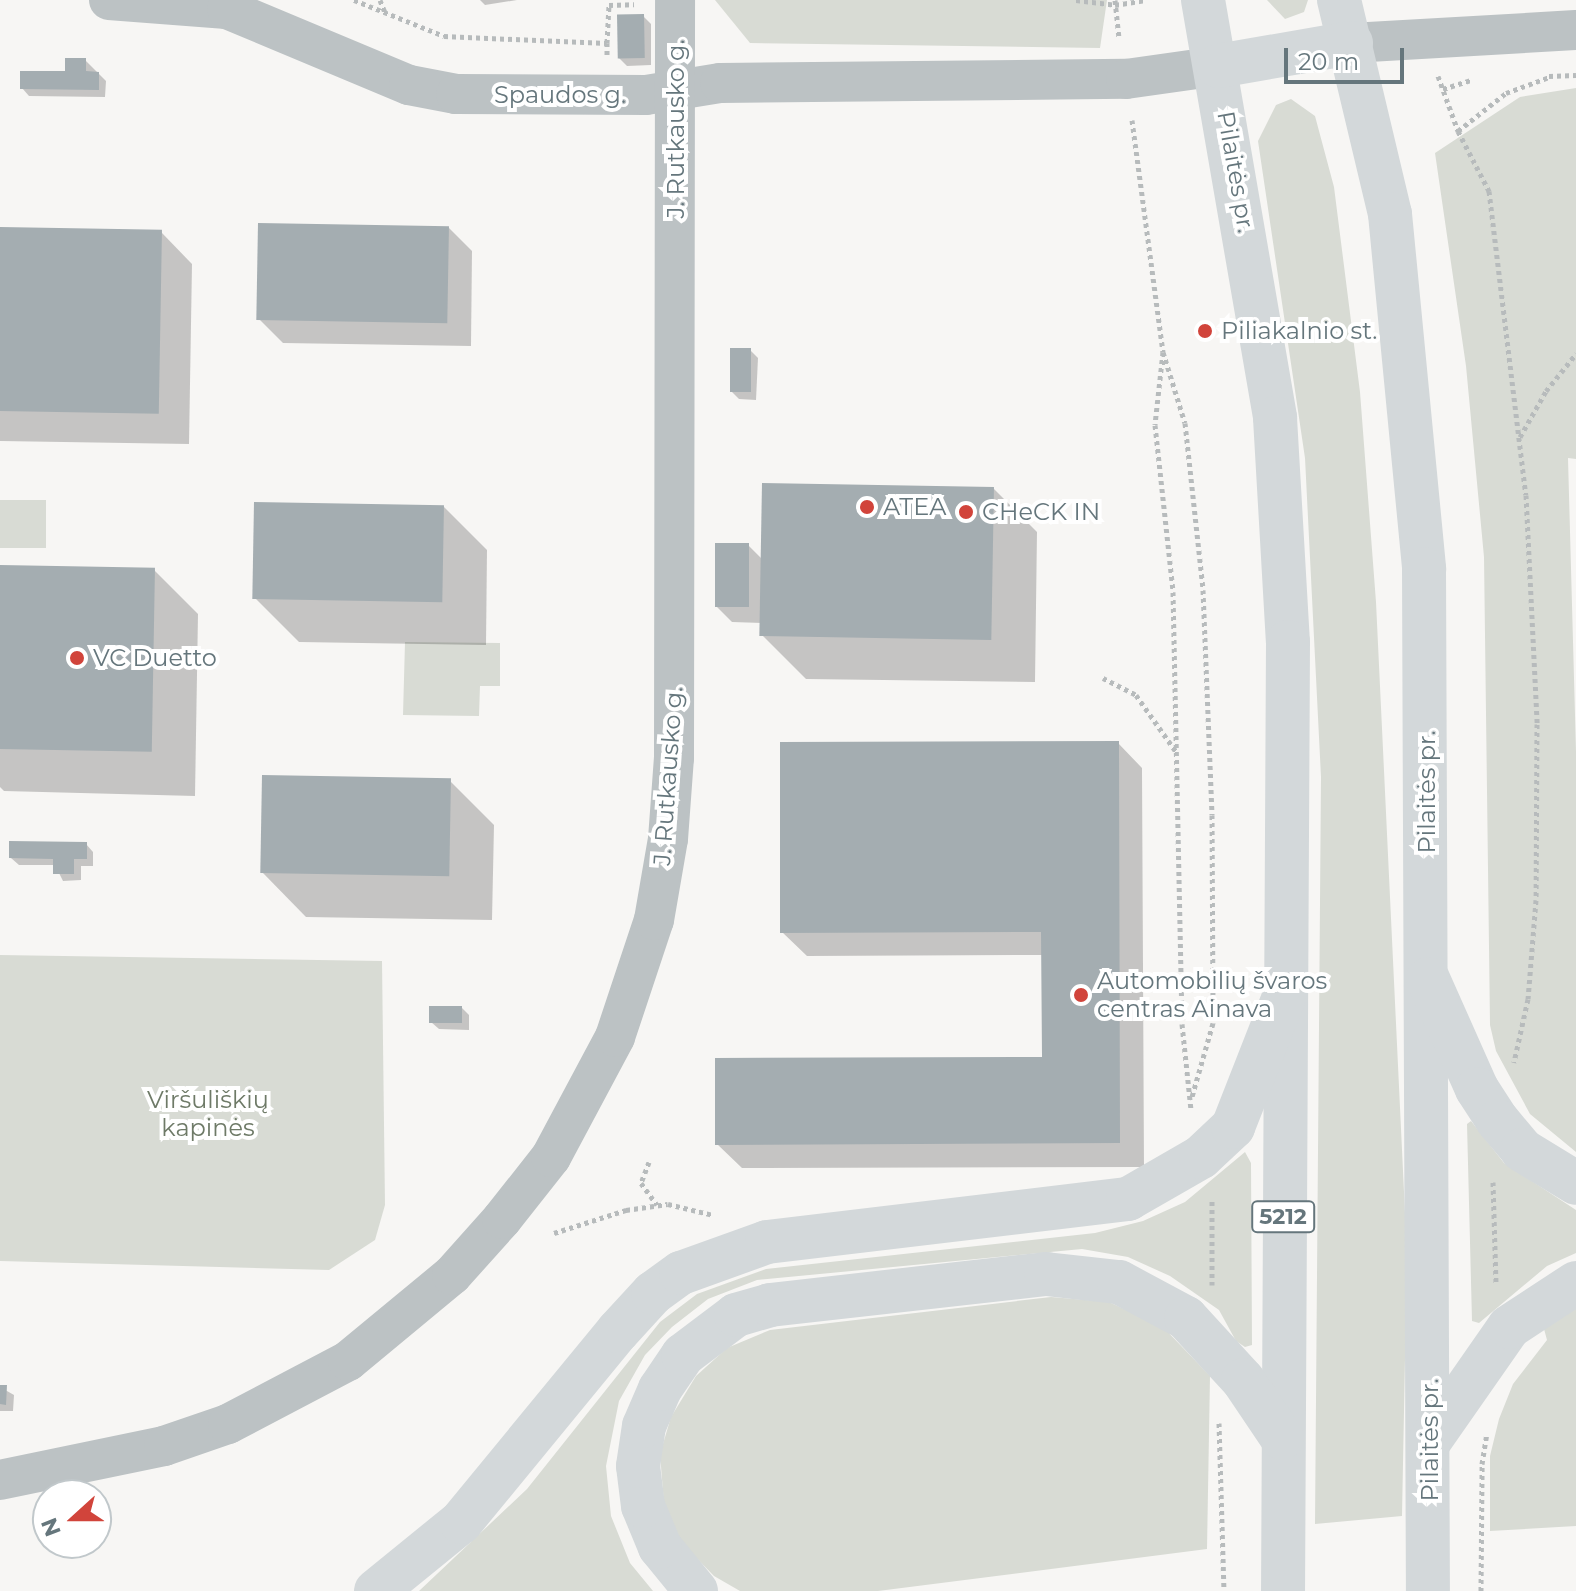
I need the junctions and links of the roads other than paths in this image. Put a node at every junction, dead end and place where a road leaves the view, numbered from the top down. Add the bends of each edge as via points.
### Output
1 (109, 0) edge
2 (675, 0) edge
3 (1203, 0) edge
4 (1339, 0) edge
5 (1576, 30) edge
6 (1351, 43) junction
7 (1218, 66) junction
8 (677, 87) junction
9 (1428, 979) junction
10 (1284, 997) junction
11 (1576, 1183) edge
12 (1576, 1283) edge
13 (1282, 1438) junction
14 (1430, 1451) junction
15 (0, 1480) edge
16 (376, 1591) edge
17 (696, 1591) edge
18 (1283, 1591) edge
19 (1428, 1591) edge

1 - 8 street, Spaudos g. via 227,9 409,85 456,94 606,96
2 - 8 street, J. Rutkausko g.
3 - 7 main road, Pilaitės pr.
4 - 6 main road, Pilaitės pr.
5 - 6 street
6 - 7 main road
6 - 9 main road, Pilaitės pr. via 1390,214 1423,553
7 - 8 street, Spaudos g. via 1126,79
7 - 10 main road, Pilaitės pr. via 1275,418 1288,642
8 - 15 street, J. Rutkausko g. via 674,758 668,839 644,952 592,1089 551,1157 452,1275 348,1361 228,1424 164,1446
9 - 11 main road via 1477,1089 1498,1121 1522,1150
9 - 14 main road, Pilaitės pr.
10 - 13 main road, Pilaitės pr. / 5212
10 - 16 main road via 1233,1127 1201,1157 1128,1199 757,1245 681,1273 653,1293 461,1522
12 - 14 main road via 1509,1327
13 - 17 main road via 1243,1380 1186,1318 1119,1282 1046,1274 800,1301 736,1315 683,1355 660,1389 644,1426 638,1466 643,1506 660,1547
13 - 18 main road, Pilaitės pr. / 5212
14 - 19 main road, Pilaitės pr.

